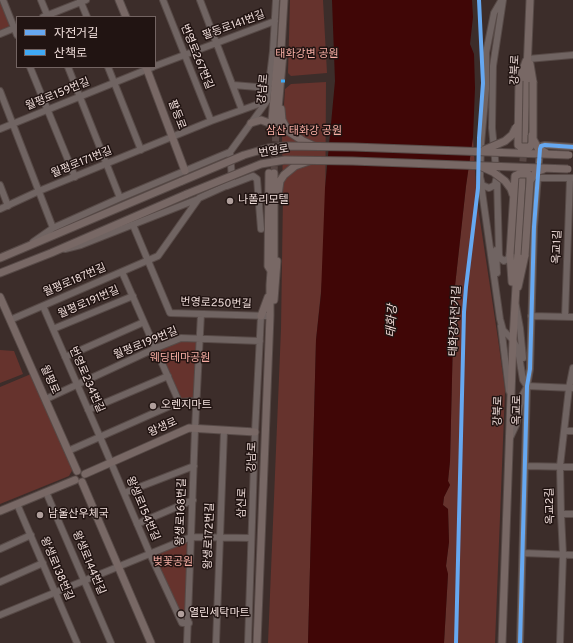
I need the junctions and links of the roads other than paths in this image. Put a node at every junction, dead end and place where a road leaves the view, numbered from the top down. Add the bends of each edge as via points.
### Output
1 (3, 0) edge
2 (41, 0) edge
3 (119, 0) edge
4 (163, 0) edge
5 (200, 0) edge
6 (276, 0) edge
7 (284, 0) edge
8 (502, 0) edge
9 (530, 0) edge
10 (83, 1) edge
11 (46, 16) edge
12 (87, 16) edge
13 (126, 16) edge
14 (275, 21) junction
15 (16, 28) edge
16 (0, 34) edge
17 (217, 42) junction
18 (281, 49) junction
19 (185, 55) junction
20 (573, 56) edge
21 (528, 59) junction
22 (156, 65) edge
23 (30, 68) edge
24 (68, 68) edge
25 (108, 68) edge
26 (148, 68) edge
27 (150, 68) edge
28 (114, 83) junction
29 (280, 84) junction
30 (234, 85) junction
31 (272, 90) junction
32 (0, 91) edge
33 (80, 96) junction
34 (267, 101) junction
35 (47, 110) junction
36 (242, 110) junction
37 (211, 121) junction
38 (251, 123) junction
39 (518, 123) junction
40 (13, 124) junction
41 (0, 129) edge
42 (273, 129) junction
43 (532, 135) junction
44 (172, 137) junction
45 (524, 140) tunnel mouth
46 (314, 146) junction
47 (573, 147) edge
48 (141, 150) junction
49 (230, 152) junction
50 (476, 152) junction
51 (548, 154) junction
52 (571, 156) edge
53 (313, 160) junction
54 (107, 164) junction
55 (476, 166) junction
56 (548, 168) junction
57 (571, 169) edge
58 (185, 171) junction
59 (271, 173) tunnel mouth
60 (75, 177) junction
61 (480, 177) junction
62 (537, 178) junction
63 (572, 178) edge
64 (497, 179) junction
65 (522, 180) tunnel mouth
66 (530, 181) junction
67 (0, 185) edge
68 (226, 187) junction
69 (39, 191) junction
70 (120, 198) junction
71 (198, 198) junction
72 (514, 198) junction
73 (8, 206) junction
74 (0, 209) edge
75 (133, 225) junction
76 (53, 228) junction
77 (261, 229) dead end
78 (27, 246) junction
79 (51, 253) junction
80 (510, 254) junction
81 (570, 257) edge
82 (0, 258) edge
83 (149, 260) junction
84 (122, 272) junction
85 (0, 273) edge
86 (270, 285) junction
87 (133, 296) junction
88 (0, 297) edge
89 (514, 298) junction
90 (43, 306) junction
91 (201, 314) junction
92 (261, 316) junction
93 (270, 316) junction
94 (531, 316) junction
95 (566, 317) junction
96 (573, 317) edge
97 (500, 319) junction
98 (10, 320) junction
99 (144, 322) junction
100 (53, 329) junction
101 (507, 334) junction
102 (199, 339) junction
103 (512, 340) junction
104 (260, 341) junction
105 (156, 348) junction
106 (65, 357) junction
107 (512, 364) junction
108 (573, 368) edge
109 (168, 376) junction
110 (77, 384) junction
111 (527, 386) junction
112 (571, 388) edge
113 (46, 399) junction
114 (196, 401) junction
115 (179, 402) junction
116 (510, 407) junction
117 (88, 410) junction
118 (195, 429) junction
119 (224, 431) junction
120 (564, 431) junction
121 (573, 431) edge
122 (255, 432) junction
123 (100, 437) junction
124 (509, 440) junction
125 (68, 451) junction
126 (112, 463) junction
127 (194, 466) junction
128 (526, 466) junction
129 (560, 466) junction
130 (573, 467) edge
131 (77, 471) junction
132 (85, 474) junction
133 (78, 481) junction
134 (46, 492) junction
135 (124, 493) junction
136 (193, 500) junction
137 (17, 504) junction
138 (0, 511) edge
139 (561, 514) junction
140 (573, 514) edge
141 (137, 524) junction
142 (31, 535) junction
143 (191, 536) junction
144 (220, 538) junction
145 (251, 538) junction
146 (0, 548) edge
147 (523, 553) junction
148 (150, 554) junction
149 (563, 555) junction
150 (573, 555) edge
151 (43, 563) junction
152 (119, 565) junction
153 (84, 580) junction
154 (0, 582) edge
155 (56, 592) junction
156 (0, 614) edge
157 (189, 623) junction
158 (77, 643) edge
159 (111, 643) edge
160 (151, 643) edge
161 (187, 643) edge
162 (216, 643) edge
163 (248, 643) edge
164 (257, 643) edge
165 (502, 643) edge
166 (520, 643) edge
167 (560, 643) edge

1 - 15 street
2 - 11 street
3 - 13 main road
4 - 19 street, 번영로267번길
5 - 17 street
6 - 14 street
7 - 18 main road, 강남로
8 - 61 street via 494,13 486,53
8 - 64 street via 493,66 492,128
9 - 21 main road, 강북로
10 - 11 street
10 - 12 street
14 - 17 street, 팔등로141번길
14 - 31 street
15 - 16 street
17 - 19 street, 팔등로141번길
17 - 30 street
18 - 29 main road, 강남로 via 283,54
18 - 31 main road, 강남로 via 278,53
19 - 22 street, 팔등로141번길
19 - 37 street, 번영로267번길
20 - 21 street
21 - 39 main road, bridge via 519,81
21 - 43 main road, bridge via 533,82
21 - 45 main road, 강북로
23 - 35 street
24 - 33 street
25 - 28 street
26 - 28 street, 월평로159번길
27 - 44 main road, 팔등로
28 - 33 street, 월평로159번길
28 - 48 street
29 - 31 street
29 - 42 main road, 강남로
29 - 46 main road via 283,92 281,112 285,126 293,135
30 - 31 street
30 - 36 street
31 - 34 street
31 - 42 main road, 강남로
32 - 40 street
33 - 35 street, 월평로159번길
33 - 54 street
34 - 36 street, 월평로171번길
34 - 38 street
35 - 40 street, 월평로159번길
35 - 60 street
36 - 37 street, 월평로171번길
37 - 44 street, 월평로171번길
38 - 42 main road via 261,120
38 - 49 street
39 - 43 main road, bridge via 519,146 530,147
39 - 50 main road, bridge via 512,135 505,141
40 - 41 street, 월평로159번길
40 - 69 street
43 - 51 main road, bridge via 536,145
44 - 48 street, 월평로171번길
44 - 58 main road, 팔등로
46 - 50 main road, 번영로, bridge
46 - 78 main road, 번영로, bridge via 276,147 228,161
47 - 62 street, 옥교로 via 541,146
48 - 54 street, 월평로171번길
49 - 58 street
49 - 68 street via 232,179
50 - 51 main road, 번영로, bridge
51 - 52 main road, 번영로, bridge
53 - 55 main road, 번영로, bridge
53 - 79 main road, 번영로, bridge via 268,162 249,168
53 - 93 main road, bridge via 289,171 280,181 278,188 276,286
54 - 60 street, 월평로171번길
54 - 70 street
55 - 56 main road, 번영로, bridge
55 - 72 main road, bridge via 493,172 505,181
56 - 57 main road, 번영로, bridge
56 - 66 main road, bridge via 536,172
58 - 70 street
59 - 86 main road, 강남로 via 268,266 271,271
60 - 69 street, 월평로171번길
61 - 64 street via 482,185 489,188 495,185
61 - 97 street
62 - 63 street
62 - 94 street, 옥교로
63 - 81 street, 옥교1길
64 - 80 street via 499,255 504,261
64 - 101 street via 496,265
65 - 89 main road, 강북로
66 - 72 main road, bridge via 528,174 516,175
66 - 89 main road, bridge via 525,255
67 - 73 street
68 - 71 street
68 - 77 street via 253,176 257,178
69 - 73 street, 월평로171번길
69 - 76 street
70 - 76 street
71 - 75 street
71 - 83 street via 158,256
72 - 80 main road, bridge
73 - 74 street, 월평로171번길
75 - 79 street via 81,245
75 - 83 street, 번영로250번길
76 - 78 street
78 - 82 main road, 번영로
79 - 85 main road, 번영로
80 - 89 main road
81 - 95 street, 옥교1길
83 - 84 street, 월평로187번길
83 - 91 street, 번영로250번길 via 170,313
84 - 87 street
84 - 90 street, 월평로187번길
86 - 92 main road
86 - 93 main road, 강남로
87 - 99 street
87 - 100 street, 월평로191번길
88 - 98 main road, 월평로
89 - 103 main road, 강북로
89 - 111 street
90 - 98 street, 월평로187번길
90 - 100 street, 번영로234번길
91 - 92 street, 번영로250번길
91 - 102 street, 왕생로168번길
92 - 93 street, 번영로250번길
92 - 104 street, 삼신로
93 - 164 main road, 강남로
94 - 95 street
94 - 111 street, 옥교로 via 530,369
95 - 96 street
97 - 101 street
97 - 116 street
98 - 113 main road, 월평로
99 - 105 street
99 - 106 street
100 - 106 street, 번영로234번길
101 - 103 street
101 - 107 street
102 - 104 street, 월평로199번길
102 - 105 street, 월평로199번길 via 181,338
102 - 114 street, 왕생로168번길
103 - 107 main road, 강북로
103 - 111 street via 518,350 523,380
104 - 122 street, 삼신로
105 - 109 street
105 - 110 street, 월평로199번길
106 - 110 street, 번영로234번길
107 - 116 main road, 강북로
108 - 112 street, 옥교2길
109 - 115 street
109 - 117 street
110 - 113 street, 월평로199번길
110 - 117 street, 번영로234번길
111 - 112 street
111 - 124 street
111 - 128 street, 옥교로
112 - 120 street, 옥교2길
113 - 125 main road, 월평로
114 - 115 street
114 - 118 street, 왕생로168번길
115 - 123 street
116 - 124 main road, 강북로
117 - 123 street, 번영로234번길
118 - 119 main road, 왕생로
118 - 126 main road, 왕생로 via 189,428
118 - 127 street, 왕생로168번길
119 - 122 main road, 왕생로
119 - 144 street, 왕생로172번길
120 - 121 street
120 - 129 street, 옥교2길
122 - 145 street, 삼신로
123 - 125 street
123 - 126 street, 번영로234번길
124 - 165 main road, 강북로
125 - 131 main road, 월평로
126 - 132 main road, 왕생로
126 - 135 street, 왕생로154번길
127 - 135 street
127 - 136 street, 왕생로168번길
128 - 129 street
128 - 147 street, 옥교로
129 - 130 street
129 - 139 street, 옥교2길
131 - 132 main road
131 - 133 main road via 74,476
132 - 133 main road via 85,478
133 - 134 main road
133 - 152 main road
134 - 137 main road
134 - 153 street, 왕생로144번길
135 - 141 street, 왕생로154번길
136 - 141 street
136 - 143 street, 왕생로168번길
137 - 138 main road
137 - 142 street, 왕생로138번길
139 - 140 street
139 - 149 street, 옥교2길
141 - 148 street, 왕생로154번길
142 - 146 street
142 - 151 street, 왕생로138번길
143 - 144 street
143 - 148 street
143 - 157 street, 왕생로168번길
144 - 145 street
144 - 162 street, 왕생로172번길
145 - 163 street, 삼신로
147 - 149 street
147 - 166 street, 옥교로
148 - 152 street
148 - 157 street, 왕생로154번길 via 182,623
149 - 150 street
149 - 167 street, 옥교2길
151 - 154 street
151 - 155 street, 왕생로138번길
152 - 153 street
152 - 160 main road
153 - 155 street
153 - 159 street, 왕생로144번길
155 - 156 street
155 - 158 street, 왕생로138번길
157 - 161 street, 왕생로168번길

